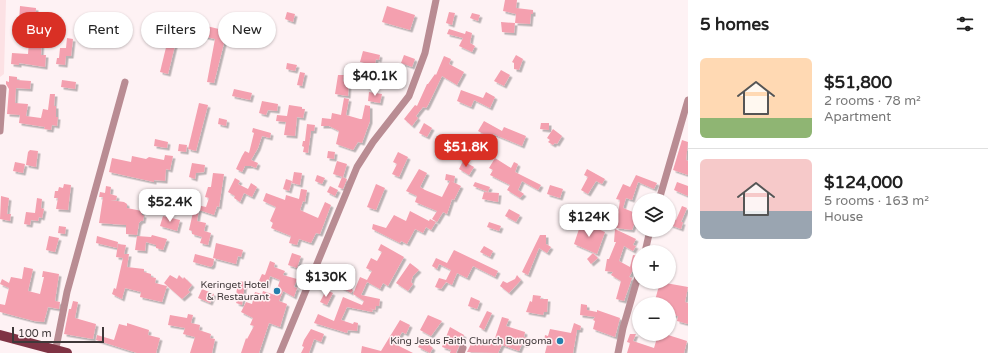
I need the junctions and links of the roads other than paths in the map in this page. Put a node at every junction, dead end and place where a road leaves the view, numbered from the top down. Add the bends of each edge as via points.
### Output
1 (436, 0) edge
2 (125, 82) dead end
3 (0, 88) edge
4 (688, 100) edge
5 (0, 131) edge
6 (661, 193) edge
7 (634, 289) edge
8 (0, 336) edge
9 (56, 351) edge
10 (67, 353) edge
11 (280, 353) edge
12 (618, 353) edge

1 - 11 street via 425,53 409,96 373,142 358,167
2 - 9 street via 67,292
3 - 5 street via 3,88
4 - 6 street
7 - 12 street via 622,328
8 - 9 main road
9 - 10 main road

